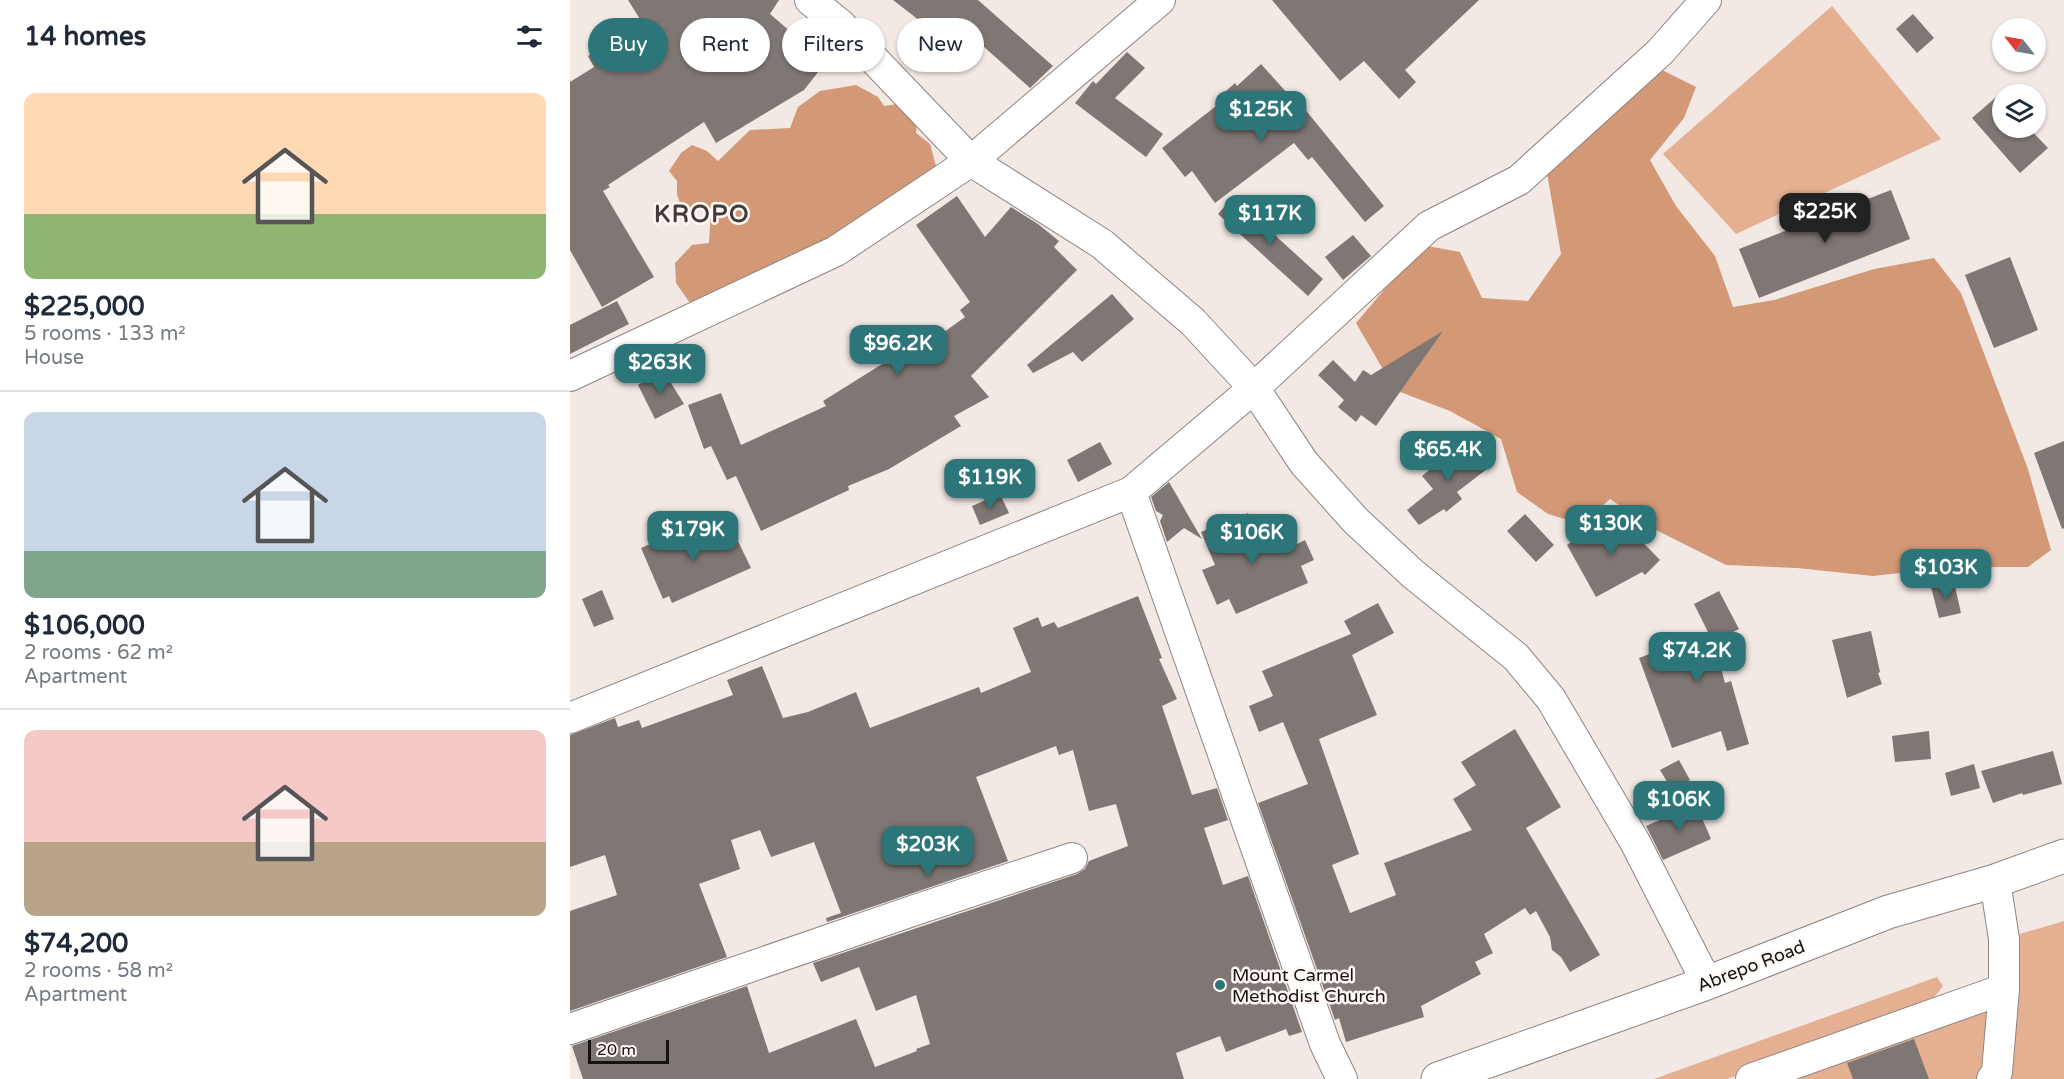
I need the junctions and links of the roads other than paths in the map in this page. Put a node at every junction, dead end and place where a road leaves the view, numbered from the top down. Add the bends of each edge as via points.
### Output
1 (810, 0) edge
2 (1160, 0) edge
3 (1706, 0) edge
4 (971, 161) junction
5 (570, 375) edge
6 (1254, 388) junction
7 (1131, 492) junction
8 (570, 718) edge
9 (2064, 856) edge
10 (1072, 858) dead end
11 (1995, 881) junction
12 (1707, 983) junction
13 (2004, 989) junction
14 (570, 1029) edge
15 (1342, 1079) edge
16 (1438, 1079) edge
17 (1751, 1079) edge
18 (1992, 1079) edge

1 - 4 street via 840,24
2 - 4 street
3 - 6 street via 1660,52 1519,180 1429,226
4 - 5 street via 836,251
4 - 6 street via 1102,244 1193,322
6 - 7 street
6 - 12 street via 1304,463 1356,520 1413,574 1516,657 1551,699 1635,842
7 - 8 street
7 - 15 street via 1326,1044
9 - 11 main road, Abrepo Road
10 - 14 street
11 - 12 main road, Abrepo Road via 1888,912
11 - 13 street via 2004,939
12 - 16 main road, Abrepo Road
13 - 17 street
13 - 18 street via 1997,1072

